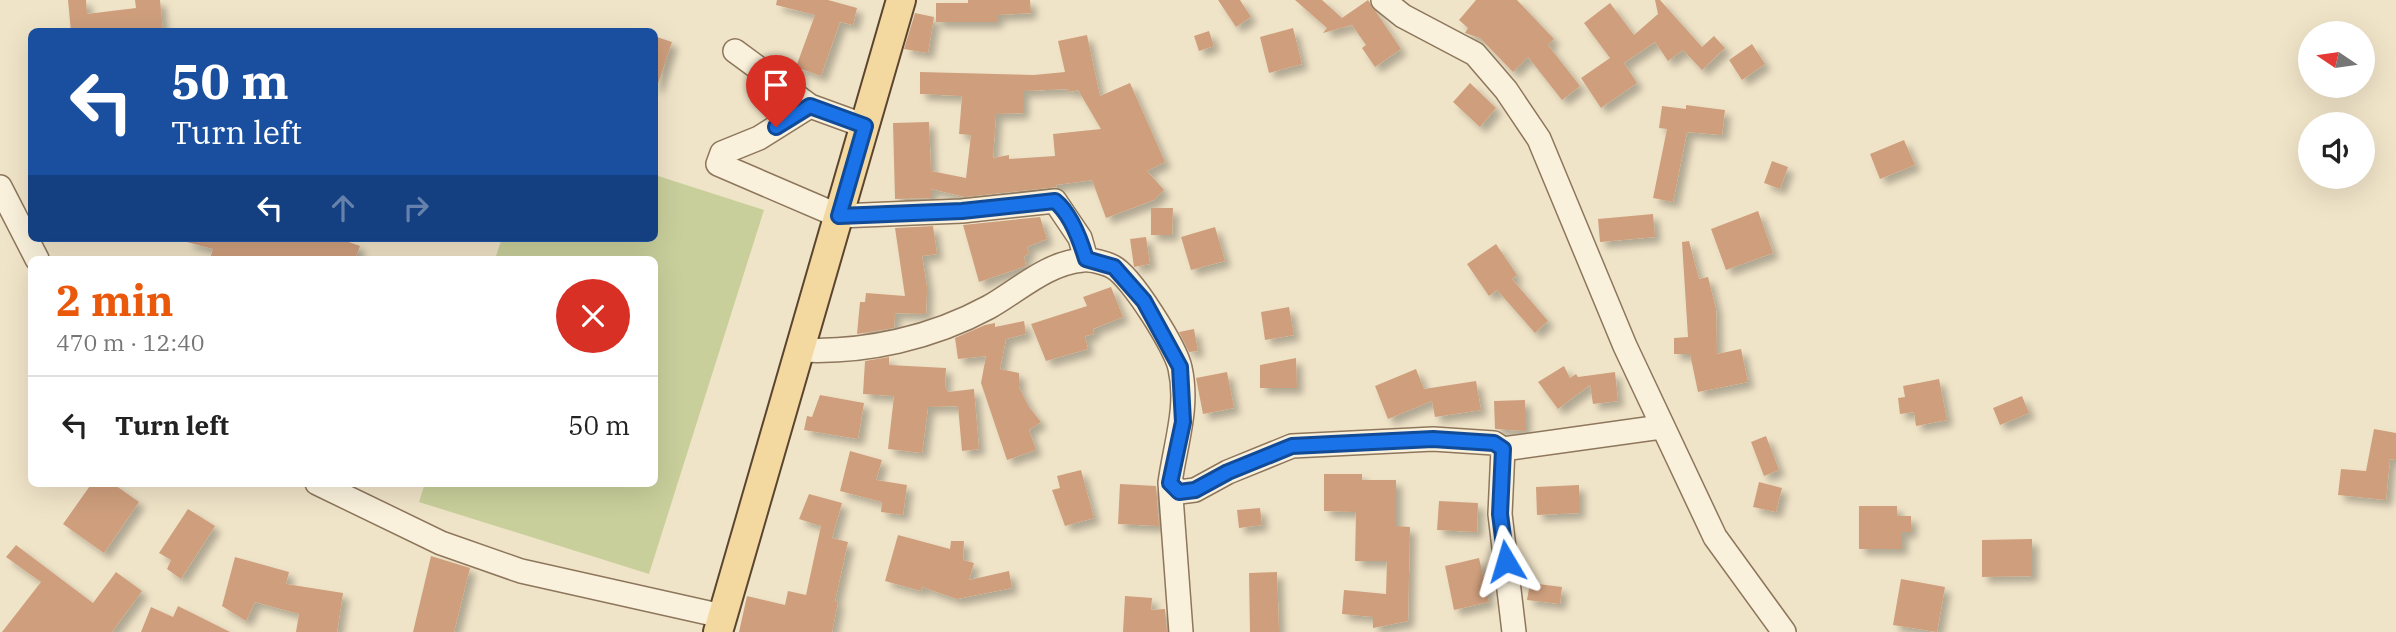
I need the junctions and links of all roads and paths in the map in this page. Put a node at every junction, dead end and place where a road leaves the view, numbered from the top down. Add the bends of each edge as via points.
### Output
1 (901, 0) edge
2 (1383, 0) edge
3 (735, 51) dead end
4 (810, 106) junction
5 (865, 126) junction
6 (0, 187) edge
7 (839, 216) junction
8 (28, 241) edge
9 (1086, 259) junction
10 (801, 350) junction
11 (1661, 427) junction
12 (1503, 449) junction
13 (1170, 483) junction
14 (325, 487) edge
15 (720, 624) edge
16 (1181, 632) edge
17 (1514, 632) edge
18 (1784, 632) edge

1 - 5 main road
2 - 11 street via 1403,16 1475,54 1539,139
3 - 4 street
4 - 5 street
4 - 7 street via 759,138 722,153 718,164
5 - 7 main road
6 - 8 street
7 - 9 street via 962,211 1055,201 1080,238
7 - 10 main road
9 - 10 street via 1057,264 987,307 918,338 836,352
9 - 13 street via 1114,267 1144,301 1180,367 1183,422
10 - 15 main road
11 - 12 street
11 - 18 street via 1716,537
12 - 13 street via 1494,443 1433,439 1292,446 1195,490 1179,492
12 - 17 street via 1500,514
13 - 16 street
14 - 15 street via 441,543 521,571

